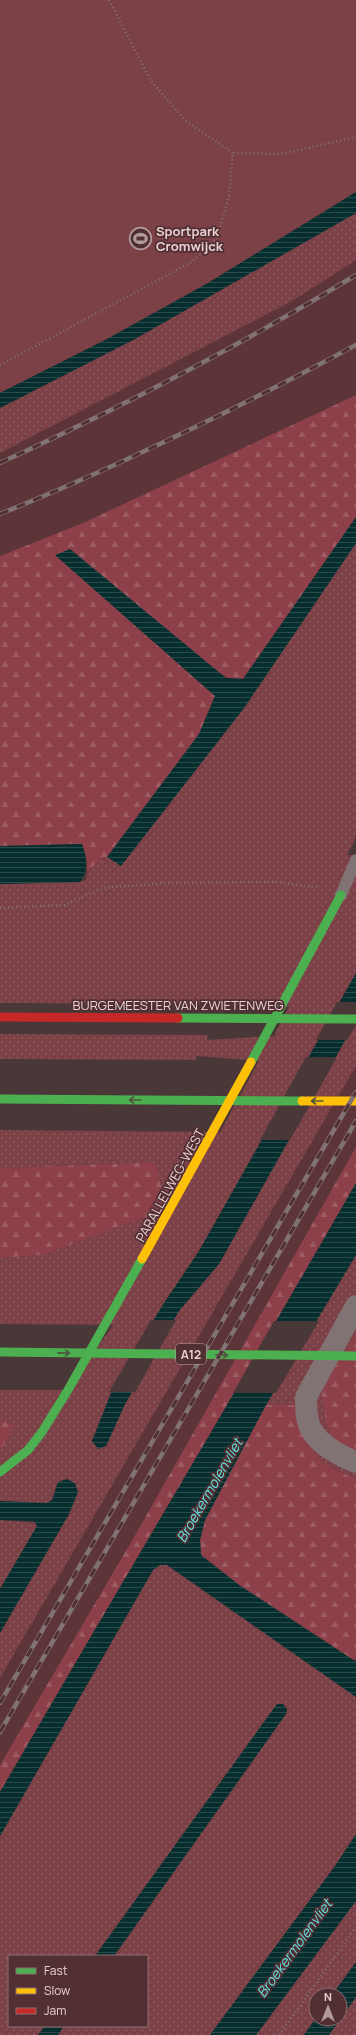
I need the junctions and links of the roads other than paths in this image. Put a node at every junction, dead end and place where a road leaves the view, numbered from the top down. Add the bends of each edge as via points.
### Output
1 (356, 860) edge
2 (341, 895) joint
3 (0, 1017) edge
4 (356, 1019) edge
5 (0, 1099) edge
6 (356, 1101) edge
7 (356, 1306) edge
8 (0, 1352) edge
9 (356, 1356) edge
10 (356, 1462) edge
11 (0, 1472) edge

1 - 2 lane
2 - 11 main road, PARALLELWEG-WEST via 209,1141 68,1390 28,1450
3 - 4 main road, BURGEMEESTER VAN ZWIETENWEG
6 -> 5 main road
7 - 10 street via 306,1397 306,1410 312,1431 320,1440 346,1459
8 -> 9 main road, A12

